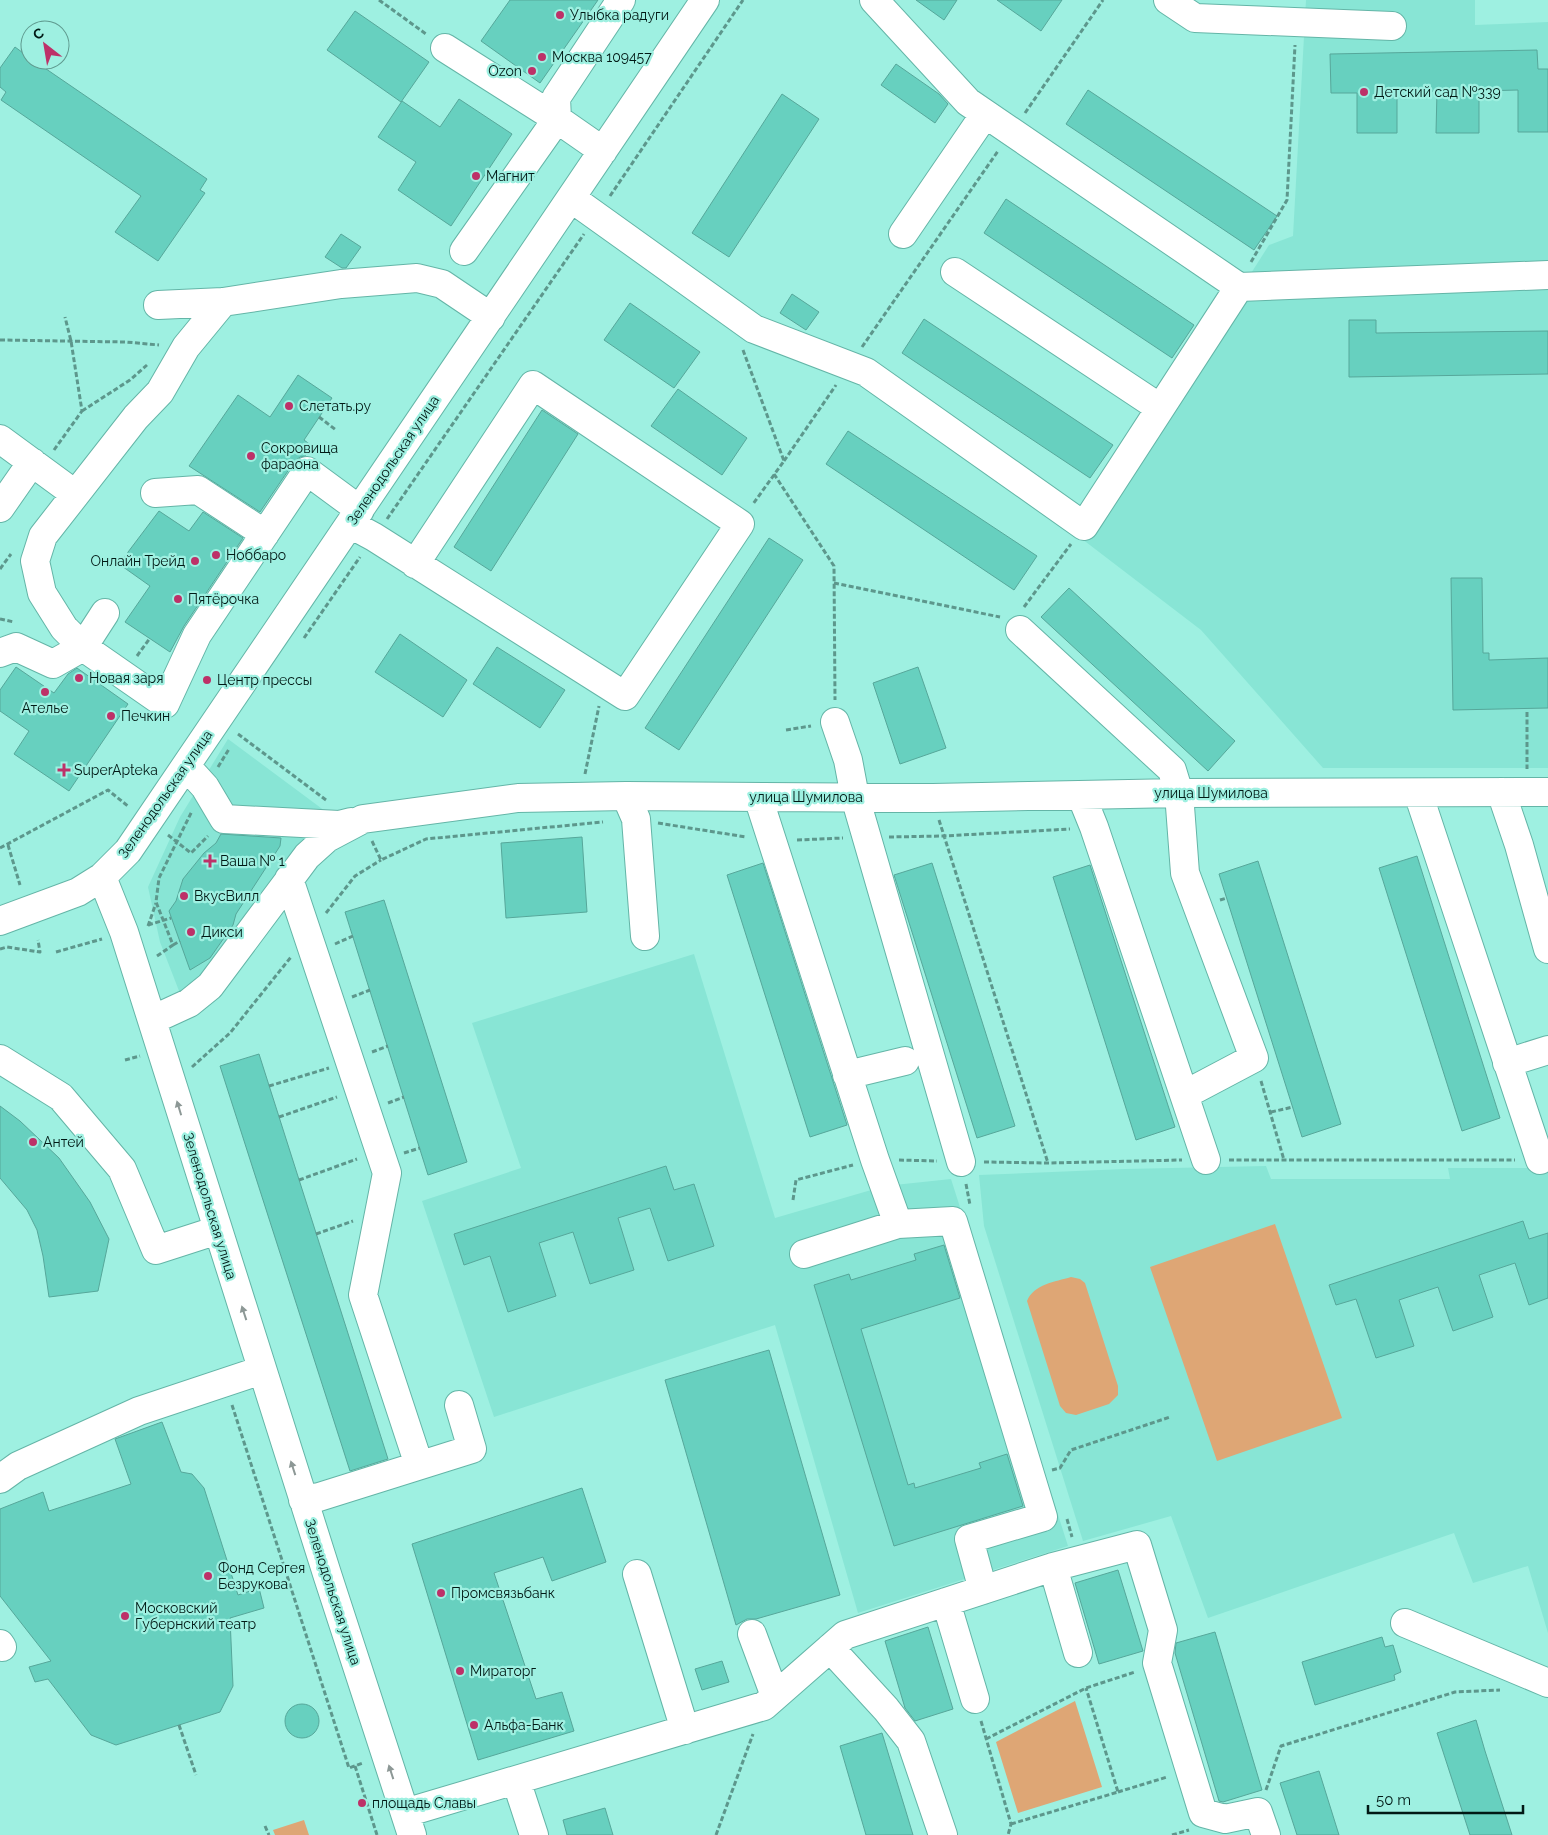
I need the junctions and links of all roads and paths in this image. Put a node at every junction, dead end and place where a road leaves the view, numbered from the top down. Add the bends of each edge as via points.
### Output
1 (379, 0) edge
2 (621, 0) edge
3 (705, 0) edge
4 (743, 0) edge
5 (874, 0) edge
6 (1103, 0) edge
7 (1168, 0) edge
8 (1296, 23) junction
9 (1392, 26) dead end
10 (445, 48) joint
11 (985, 114) junction
12 (557, 119) junction
13 (1012, 132) junction
14 (603, 151) junction
15 (571, 198) junction
16 (586, 228) junction
17 (903, 234) dead end
18 (464, 251) dead end
19 (955, 272) dead end
20 (1548, 275) edge
21 (1239, 287) junction
22 (223, 302) junction
23 (158, 305) dead end
24 (65, 317) dead end
25 (491, 317) junction
26 (0, 340) edge
27 (71, 341) junction
28 (742, 346) dead end
29 (158, 353) dead end
30 (152, 360) dead end
31 (849, 366) junction
32 (1160, 408) junction
33 (82, 411) junction
34 (319, 417) dead end
35 (336, 430) dead end
36 (0, 439) edge
37 (784, 461) junction
38 (36, 466) junction
39 (774, 474) junction
40 (155, 493) dead end
41 (75, 494) junction
42 (0, 508) edge
43 (355, 517) junction
44 (740, 524) junction
45 (1084, 526) junction
46 (265, 534) junction
47 (374, 537) junction
48 (415, 564) junction
49 (834, 583) junction
50 (106, 613) dead end
51 (0, 619) edge
52 (1015, 619) junction
53 (18, 623) dead end
54 (302, 640) dead end
55 (82, 647) junction
56 (0, 653) edge
57 (603, 682) junction
58 (1527, 712) dead end
59 (835, 722) joint
60 (242, 727) dead end
61 (238, 734) junction
62 (186, 766) junction
63 (584, 781) dead end
64 (205, 787) junction
65 (1526, 792) edge
66 (1179, 793) junction
67 (1418, 793) junction
68 (1081, 794) junction
69 (758, 796) junction
70 (855, 797) junction
71 (933, 798) junction
72 (129, 807) dead end
73 (630, 808) junction
74 (224, 819) junction
75 (351, 822) junction
76 (1094, 827) junction
77 (168, 836) dead end
78 (943, 836) junction
79 (867, 837) junction
80 (176, 841) junction
81 (772, 841) junction
82 (8, 845) junction
83 (0, 848) edge
84 (380, 860) junction
85 (102, 877) junction
86 (289, 879) junction
87 (20, 885) dead end
88 (156, 902) junction
89 (171, 918) dead end
90 (0, 921) edge
91 (163, 921) junction
92 (147, 926) junction
93 (150, 934) dead end
94 (308, 936) junction
95 (645, 936) dead end
96 (103, 939) dead end
97 (38, 940) dead end
98 (180, 941) dead end
99 (172, 945) junction
100 (0, 949) edge
101 (1548, 949) edge
102 (153, 950) dead end
103 (56, 952) dead end
104 (152, 1020) junction
105 (1548, 1050) edge
106 (1254, 1058) junction
107 (0, 1059) edge
108 (905, 1061) dead end
109 (350, 1062) junction
110 (1507, 1063) junction
111 (190, 1069) dead end
112 (848, 1075) junction
113 (269, 1086) dead end
114 (359, 1090) junction
115 (1184, 1095) junction
116 (1293, 1107) dead end
117 (1271, 1112) junction
118 (279, 1117) dead end
119 (380, 1152) junction
120 (875, 1160) junction
121 (1206, 1160) junction
122 (1284, 1160) junction
123 (1540, 1160) joint
124 (961, 1162) junction
125 (1048, 1163) junction
126 (299, 1180) dead end
127 (793, 1200) dead end
128 (380, 1212) junction
129 (898, 1224) junction
130 (218, 1230) junction
131 (316, 1234) dead end
132 (804, 1254) dead end
133 (262, 1370) junction
134 (224, 1382) junction
135 (459, 1405) dead end
136 (1170, 1417) dead end
137 (419, 1465) junction
138 (1051, 1470) dead end
139 (0, 1479) edge
140 (303, 1500) junction
141 (1053, 1568) junction
142 (637, 1574) dead end
143 (983, 1590) junction
144 (946, 1602) junction
145 (1405, 1623) dead end
146 (752, 1634) dead end
147 (830, 1648) junction
148 (1078, 1653) dead end
149 (1158, 1665) junction
150 (1548, 1683) edge
151 (1086, 1688) junction
152 (1501, 1690) dead end
153 (975, 1699) joint
154 (769, 1701) junction
155 (179, 1725) dead end
156 (684, 1730) junction
157 (986, 1739) junction
158 (1190, 1771) junction
159 (196, 1775) dead end
160 (516, 1780) junction
161 (1118, 1792) junction
162 (409, 1824) edge
163 (1011, 1824) junction
164 (1262, 1824) edge
165 (265, 1826) dead end
166 (269, 1835) edge
167 (377, 1835) edge
168 (534, 1835) edge
169 (716, 1835) edge
170 (943, 1835) edge
171 (1008, 1835) edge

1 - 10 path
2 - 12 street via 556,98
3 - 14 street, Зеленодольская улица
4 - 16 path
5 - 11 street via 968,102
6 - 13 path
7 - 8 street via 1195,18
8 - 9 street
8 - 21 path via 1287,200
10 - 12 street
11 - 13 street
11 - 17 street
12 - 14 street
12 - 18 street
13 - 21 street
13 - 31 path
14 - 15 street, Зеленодольская улица
15 - 16 street
15 - 25 street, Зеленодольская улица
16 - 31 street via 754,329
16 - 47 path
19 - 32 street
20 - 21 street
21 - 32 street
22 - 23 street
22 - 25 street via 341,284 417,278 442,284
22 - 41 street via 186,347 160,392
24 - 27 path
25 - 43 street, Зеленодольская улица
26 - 27 path
27 - 29 path via 163,345
27 - 33 path
28 - 37 path
30 - 33 path via 130,380
31 - 37 path
31 - 45 street via 866,372
32 - 45 street
33 - 38 path
34 - 35 path
36 - 38 street
37 - 39 path
38 - 41 street
38 - 42 street
39 - 44 path
39 - 49 path via 834,566
40 - 46 street via 198,490
41 - 55 street via 43,536 35,561 42,593 64,628
43 - 46 street via 308,471
43 - 47 street
43 - 62 street, Зеленодольская улица
44 - 48 street via 534,385
44 - 57 street via 625,696
45 - 52 path
46 - 55 street via 198,636 165,704
47 - 48 street
47 - 54 path
48 - 57 street
49 - 52 path
49 - 59 path
50 - 55 street
51 - 53 path
52 - 66 street via 1172,770
55 - 56 street via 53,664 16,647
57 - 63 path
58 - 65 path
59 - 70 street via 848,760
60 - 61 path
61 - 64 path
61 - 75 path
62 - 64 street
62 - 85 street, Зеленодольская улица via 128,852
64 - 74 street
64 - 80 path
65 - 67 street, улица Шумилова
65 - 101 street via 1519,845
66 - 67 street, улица Шумилова
66 - 68 street, улица Шумилова
66 - 106 street via 1185,873
67 - 110 street
68 - 71 street, улица Шумилова
68 - 76 street
69 - 70 street, улица Шумилова
69 - 73 street, улица Шумилова
69 - 81 street
70 - 71 street, улица Шумилова
70 - 79 street
71 - 78 path
72 - 82 path via 108,790
73 - 75 street, улица Шумилова via 518,798
73 - 81 path
73 - 84 path via 426,839
73 - 95 street
74 - 75 street
74 - 80 path via 191,853
75 - 84 path
75 - 86 street, улица Шумилова via 307,856
76 - 78 path
76 - 115 street
77 - 80 path
78 - 79 path
78 - 125 path
79 - 81 path
79 - 124 street
80 - 88 path via 159,878
81 - 112 street
82 - 83 path
82 - 87 path
84 - 94 path via 355,876
85 - 90 street via 78,892
85 - 104 street, Зеленодольская улица via 124,932
86 - 94 street
86 - 104 street, улица Шумилова via 210,986 189,1003
88 - 91 path
88 - 92 path
89 - 91 path
91 - 92 path
91 - 99 path
92 - 93 path
94 - 109 street
94 - 111 path via 230,1033
96 - 103 path
97 - 100 path via 40,952
98 - 99 path
99 - 102 path via 154,958
130 -> 104 street, Зеленодольская улица
105 - 110 street
106 - 115 street
106 - 117 path
107 - 130 street via 61,1097 122,1169 156,1250
108 - 112 street
109 - 113 path
109 - 114 street
110 - 123 street
112 - 120 street
114 - 118 path
114 - 119 street
115 - 121 street
116 - 117 path
117 - 122 path
119 - 126 path
119 - 128 street via 387,1173
120 - 124 path
120 - 127 path via 796,1180
120 - 129 street
121 - 122 path
121 - 125 path
122 - 123 path
124 - 125 path
128 - 131 path
128 - 137 street via 363,1294
129 - 132 street
129 - 143 street via 953,1221 1043,1517 969,1539
133 -> 130 street, Зеленодольская улица
133 - 134 street
140 -> 133 street, Зеленодольская улица
134 - 139 street via 139,1411 18,1466
134 - 167 path via 349,1768 355,1766
135 - 137 street via 472,1449
136 - 138 path via 1071,1450 1060,1468
137 - 140 street
162 -> 140 street, Зеленодольская улица
141 - 143 street
141 - 148 street
141 - 149 street via 1137,1545 1163,1630
142 - 156 street
143 - 144 street
144 - 147 street via 845,1635
144 - 153 street
145 - 150 street
146 - 154 street
147 - 154 street
147 - 170 street via 912,1741
149 - 151 path
149 - 158 street
151 - 157 path
151 - 161 path
152 - 164 path via 1455,1692 1281,1746
153 - 157 path
154 - 156 street
154 - 169 path
155 - 159 path
156 - 160 street
157 - 163 path
158 - 161 path
158 - 164 street via 1203,1813
160 - 162 street
160 - 168 street
161 - 163 path
163 - 171 path
165 - 166 path

